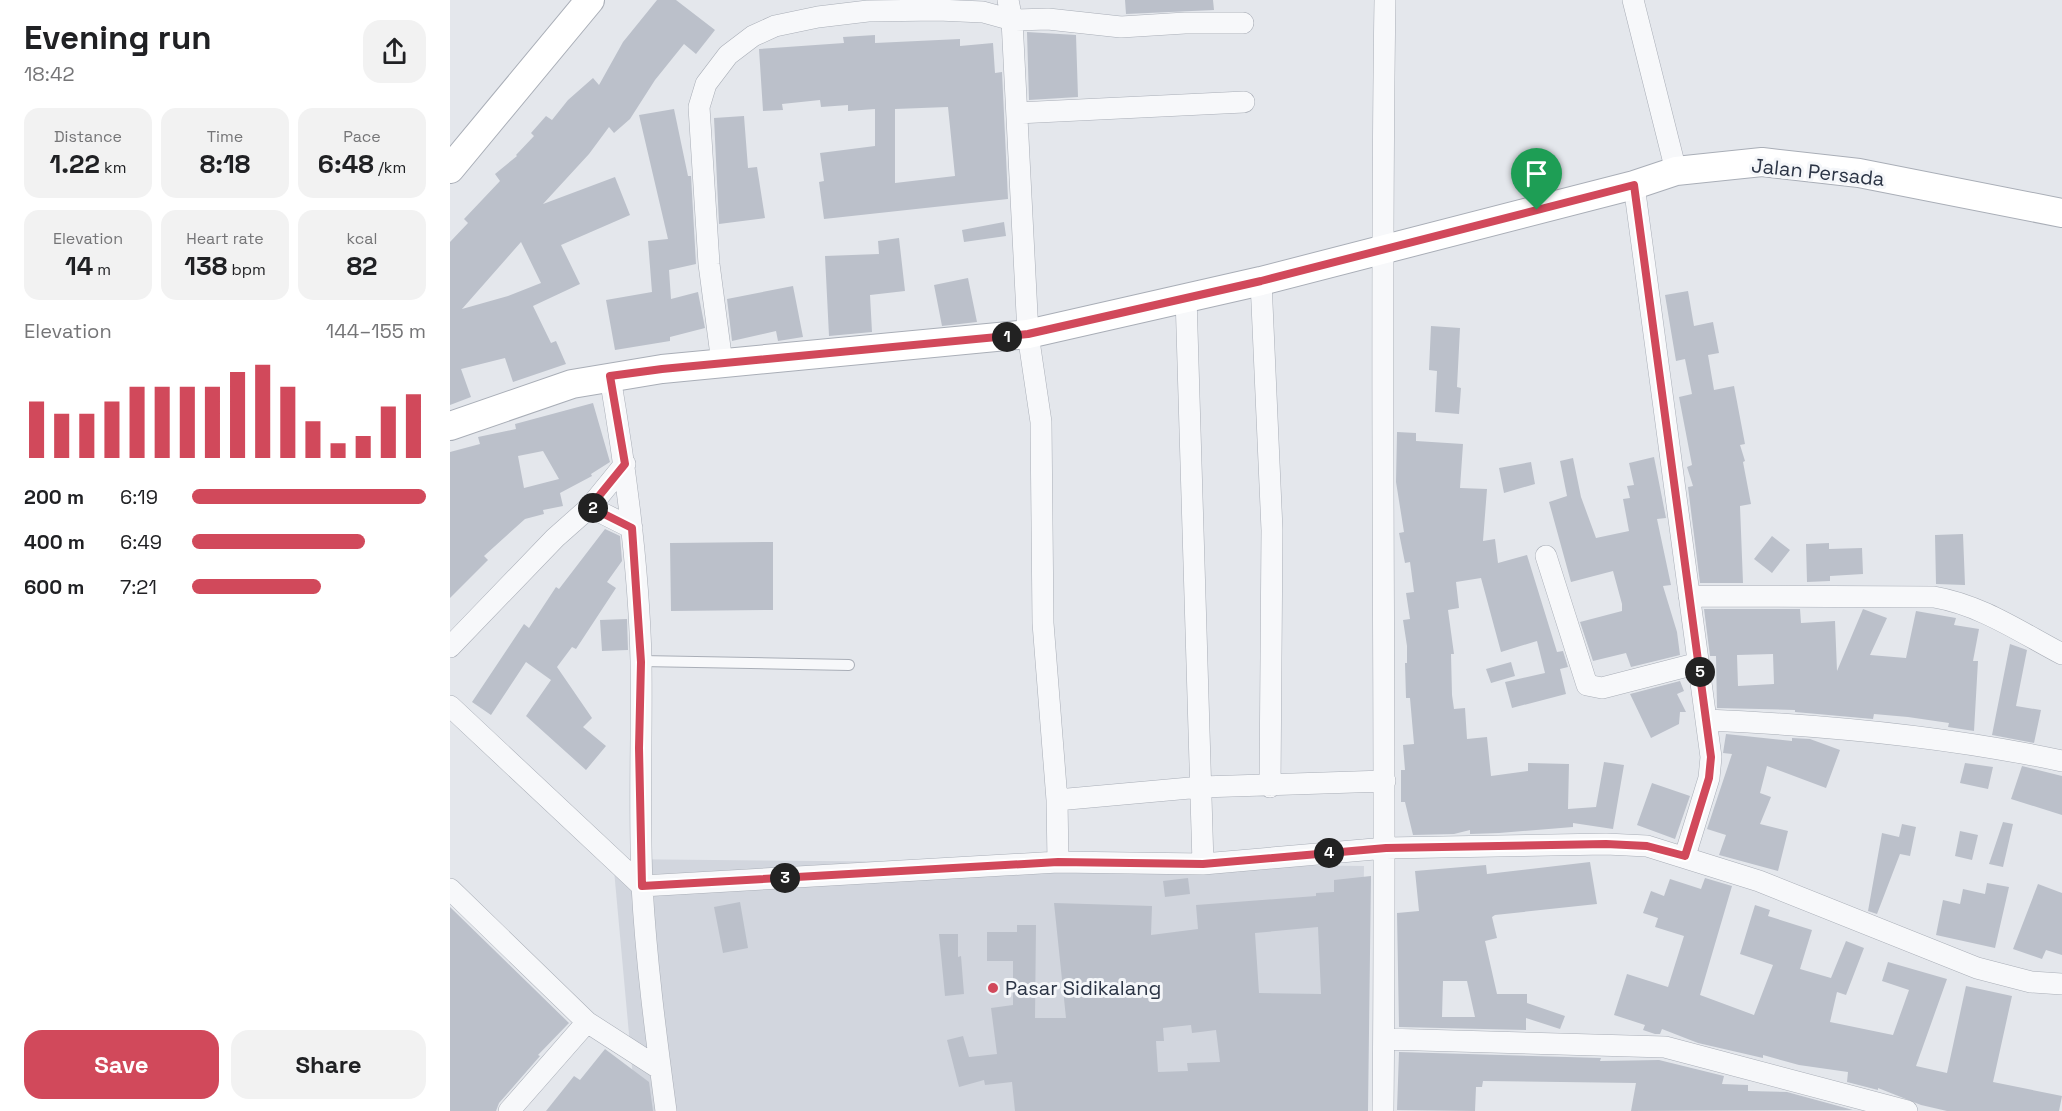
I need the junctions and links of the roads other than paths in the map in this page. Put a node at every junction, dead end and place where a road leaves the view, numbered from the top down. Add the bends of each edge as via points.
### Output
1 (590, 0) edge
2 (1384, 0) edge
3 (1633, 0) edge
4 (1010, 10) edge
5 (1243, 22) dead end
6 (1244, 102) dead end
7 (1017, 113) junction
8 (450, 169) edge
9 (1676, 171) junction
10 (1634, 185) junction
11 (2062, 213) edge
12 (1381, 249) junction
13 (1261, 281) junction
14 (1186, 296) junction
15 (1028, 334) junction
16 (722, 363) junction
17 (610, 376) junction
18 (450, 426) edge
19 (625, 464) junction
20 (590, 507) junction
21 (632, 528) junction
22 (1546, 556) dead end
23 (1689, 596) junction
24 (450, 647) edge
25 (2062, 654) edge
26 (641, 662) junction
27 (1699, 663) junction
28 (849, 665) dead end
29 (450, 706) edge
30 (1706, 720) junction
31 (2062, 761) edge
32 (1385, 781) junction
33 (1201, 787) junction
34 (1270, 787) junction
35 (1057, 800) junction
36 (1386, 848) junction
37 (1685, 856) junction
38 (1058, 862) junction
39 (1203, 864) junction
40 (642, 886) junction
41 (450, 889) edge
42 (2062, 984) edge
43 (587, 1022) junction
44 (1384, 1039) junction
45 (660, 1069) junction
46 (508, 1111) edge
47 (666, 1111) edge
48 (1383, 1111) edge
49 (1907, 1111) edge

1 - 8 street
2 - 12 street
3 - 9 street
4 - 5 street via 1048,19 1121,27
4 - 7 street
4 - 16 street via 868,10 775,26 753,36 728,55 706,84 699,107 710,272
6 - 7 street
7 - 15 street
9 - 10 street, Jalan Persada
9 - 11 street, Jalan Persada via 1762,162 1859,173
10 - 12 street, Jalan Persada
10 - 23 street
12 - 13 street, Jalan Persada
12 - 32 street
13 - 14 street, Jalan Persada
13 - 34 street via 1272,530
14 - 15 street, Jalan Persada
14 - 33 street
15 - 16 street, Jalan Persada
15 - 35 street via 1041,422 1043,623
16 - 17 street, Jalan Persada
17 - 18 street, Jalan Persada via 572,384
17 - 19 street
19 - 20 street
19 - 21 street
20 - 21 street
20 - 24 street
21 - 26 street
22 - 27 street via 1587,685 1602,688
23 - 25 street via 1934,597 1984,612
23 - 27 street
26 - 28 lane
26 - 40 street
27 - 30 street
29 - 40 street
30 - 31 street via 1783,723 1963,742
30 - 37 street via 1711,757 1709,778
32 - 34 street
32 - 36 street
33 - 34 street
33 - 35 street
33 - 39 street
35 - 38 street
36 - 37 street via 1606,844 1647,846
36 - 39 street
36 - 44 street
37 - 42 street via 1759,881 1977,968 2031,982
38 - 39 street
38 - 40 street
40 - 45 street
41 - 43 street
43 - 45 street
43 - 46 street
44 - 48 street
44 - 49 street via 1665,1047
45 - 47 street

